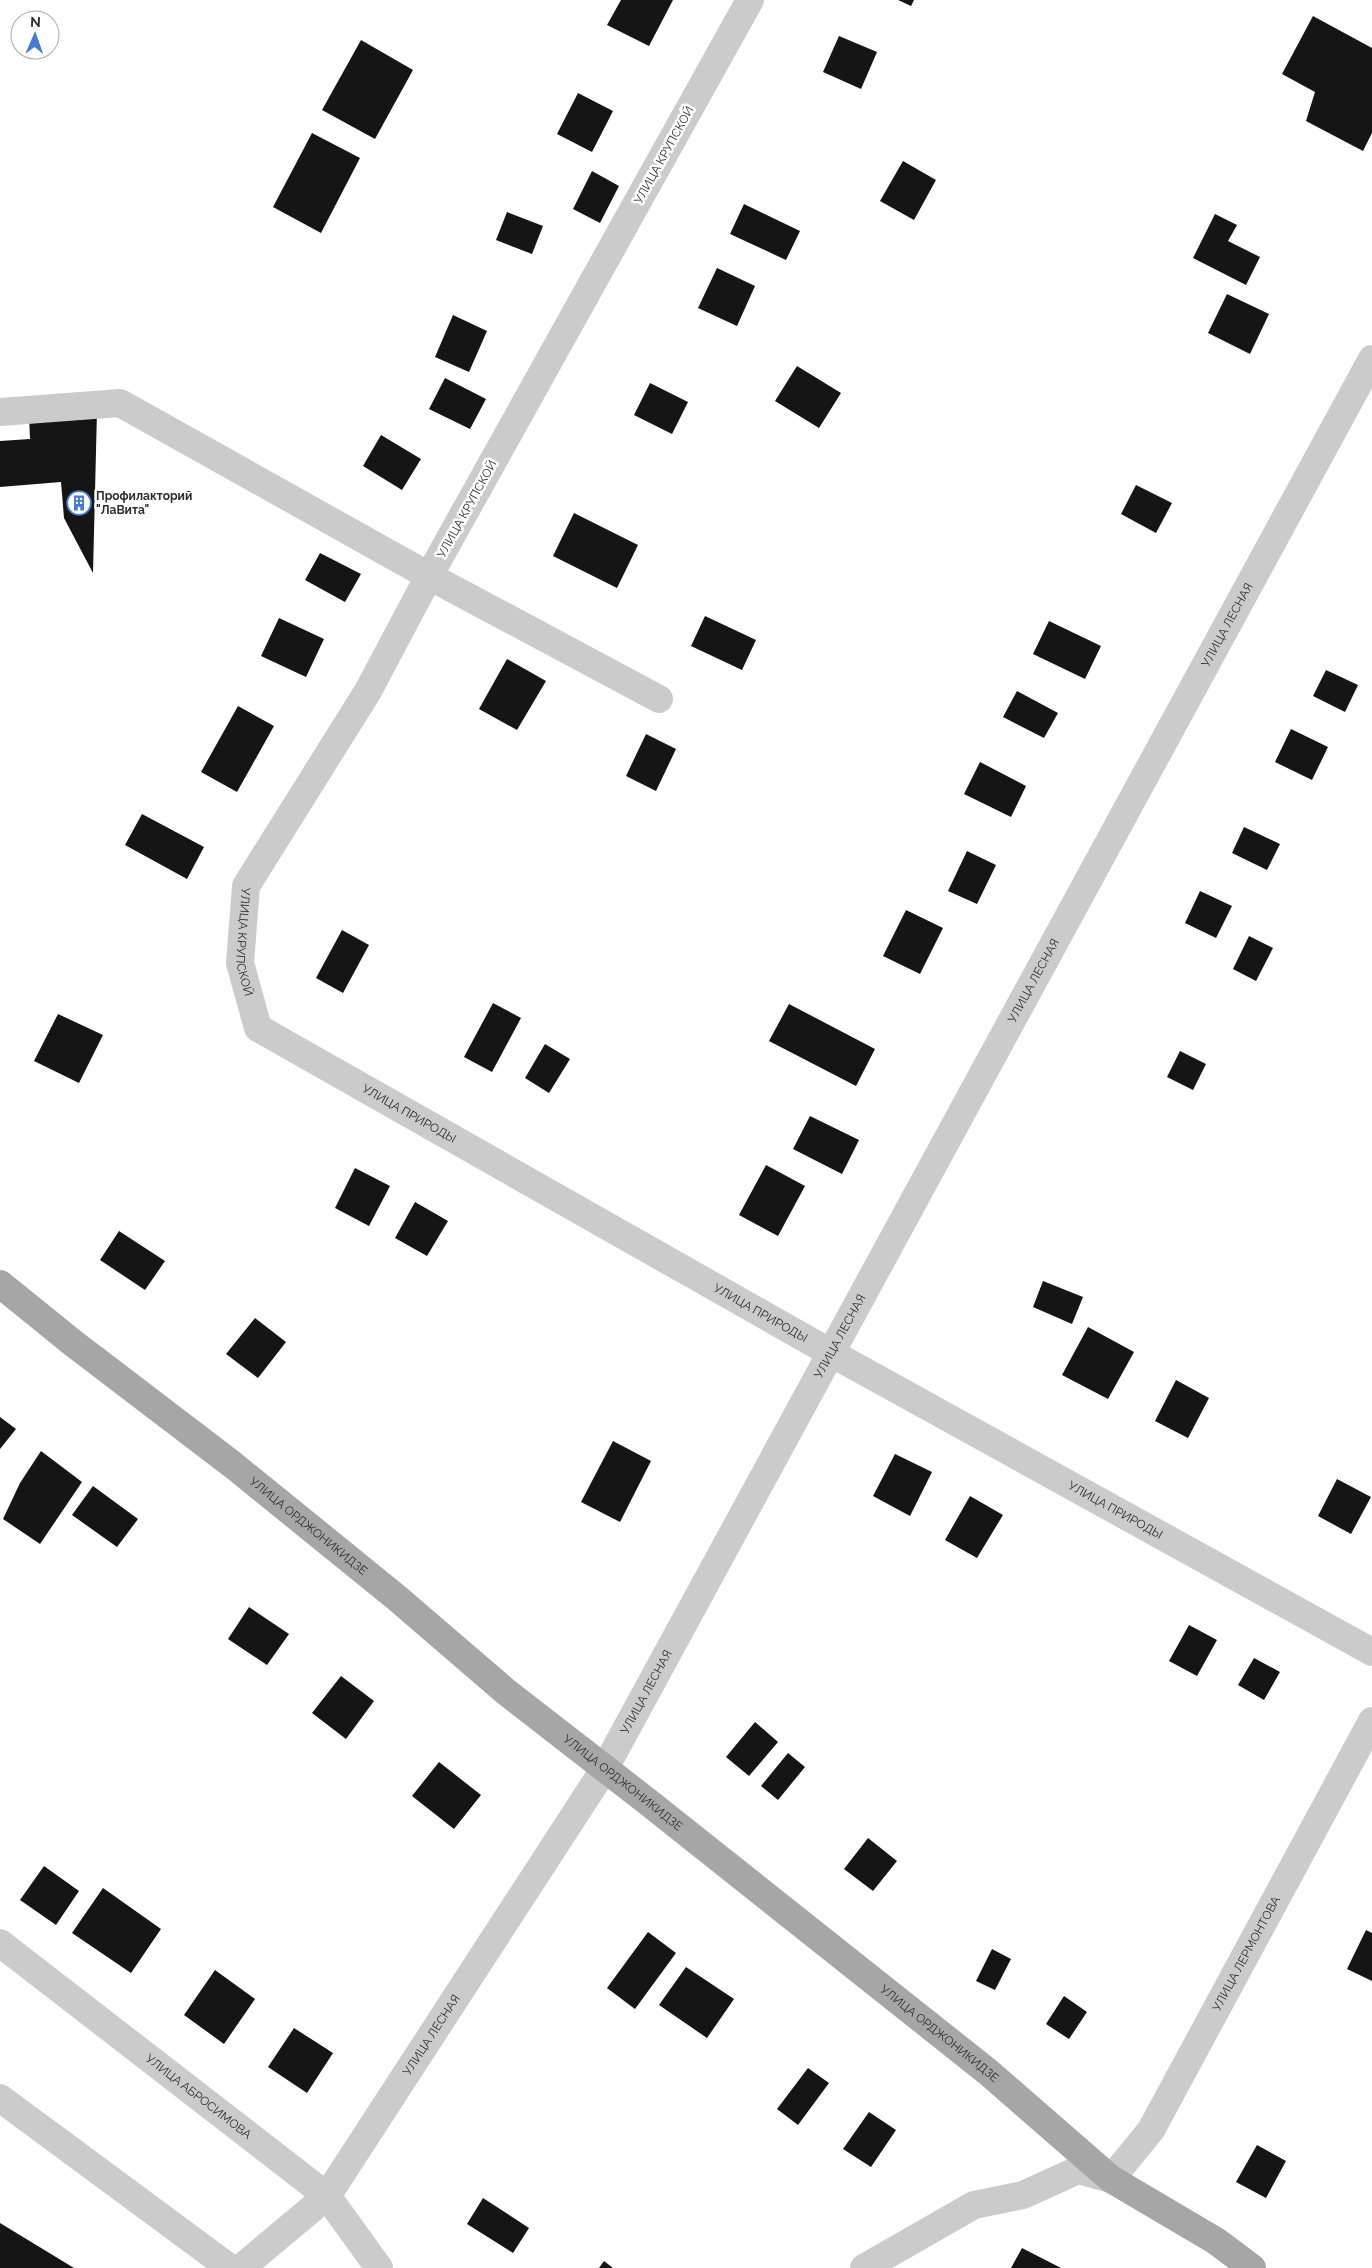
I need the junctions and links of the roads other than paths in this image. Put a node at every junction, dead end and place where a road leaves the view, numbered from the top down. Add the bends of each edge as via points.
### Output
1 (750, 0) edge
2 (1372, 359) edge
3 (0, 412) edge
4 (429, 576) junction
5 (659, 699) dead end
6 (258, 1028) joint
7 (0, 1284) edge
8 (831, 1353) junction
9 (1372, 1652) edge
10 (1372, 1721) edge
11 (605, 1768) junction
12 (0, 1943) edge
13 (0, 2098) edge
14 (1111, 2179) junction
15 (328, 2196) junction
16 (230, 2268) edge
17 (241, 2268) edge
18 (379, 2268) edge
19 (864, 2268) edge
20 (1252, 2268) edge

1 - 4 street, УЛИЦА КРУПСКОЙ
2 - 8 street, УЛИЦА ЛЕСНАЯ
3 - 4 street via 120,403
4 - 5 street
4 - 6 street, УЛИЦА КРУПСКОЙ via 368,691 246,886 240,963
6 - 8 street, УЛИЦА ПРИРОДЫ
7 - 11 main road, УЛИЦА ОРДЖОНИКИДЗЕ via 73,1344 233,1465 397,1598 505,1691
8 - 9 street, УЛИЦА ПРИРОДЫ
8 - 11 street, УЛИЦА ЛЕСНАЯ
10 - 14 street, УЛИЦА ЛЕРМОНТОВА via 1151,2130
11 - 14 main road, УЛИЦА ОРДЖОНИКИДЗЕ via 988,2072
11 - 15 street, УЛИЦА ЛЕСНАЯ
12 - 15 street, УЛИЦА АБРОСИМОВА
13 - 16 street
14 - 19 street via 1078,2170 1023,2195 974,2205
14 - 20 main road, УЛИЦА ОРДЖОНИКИДЗЕ via 1216,2241
15 - 17 street, УЛИЦА ЛЕСНАЯ
15 - 18 street, УЛИЦА АБРОСИМОВА

